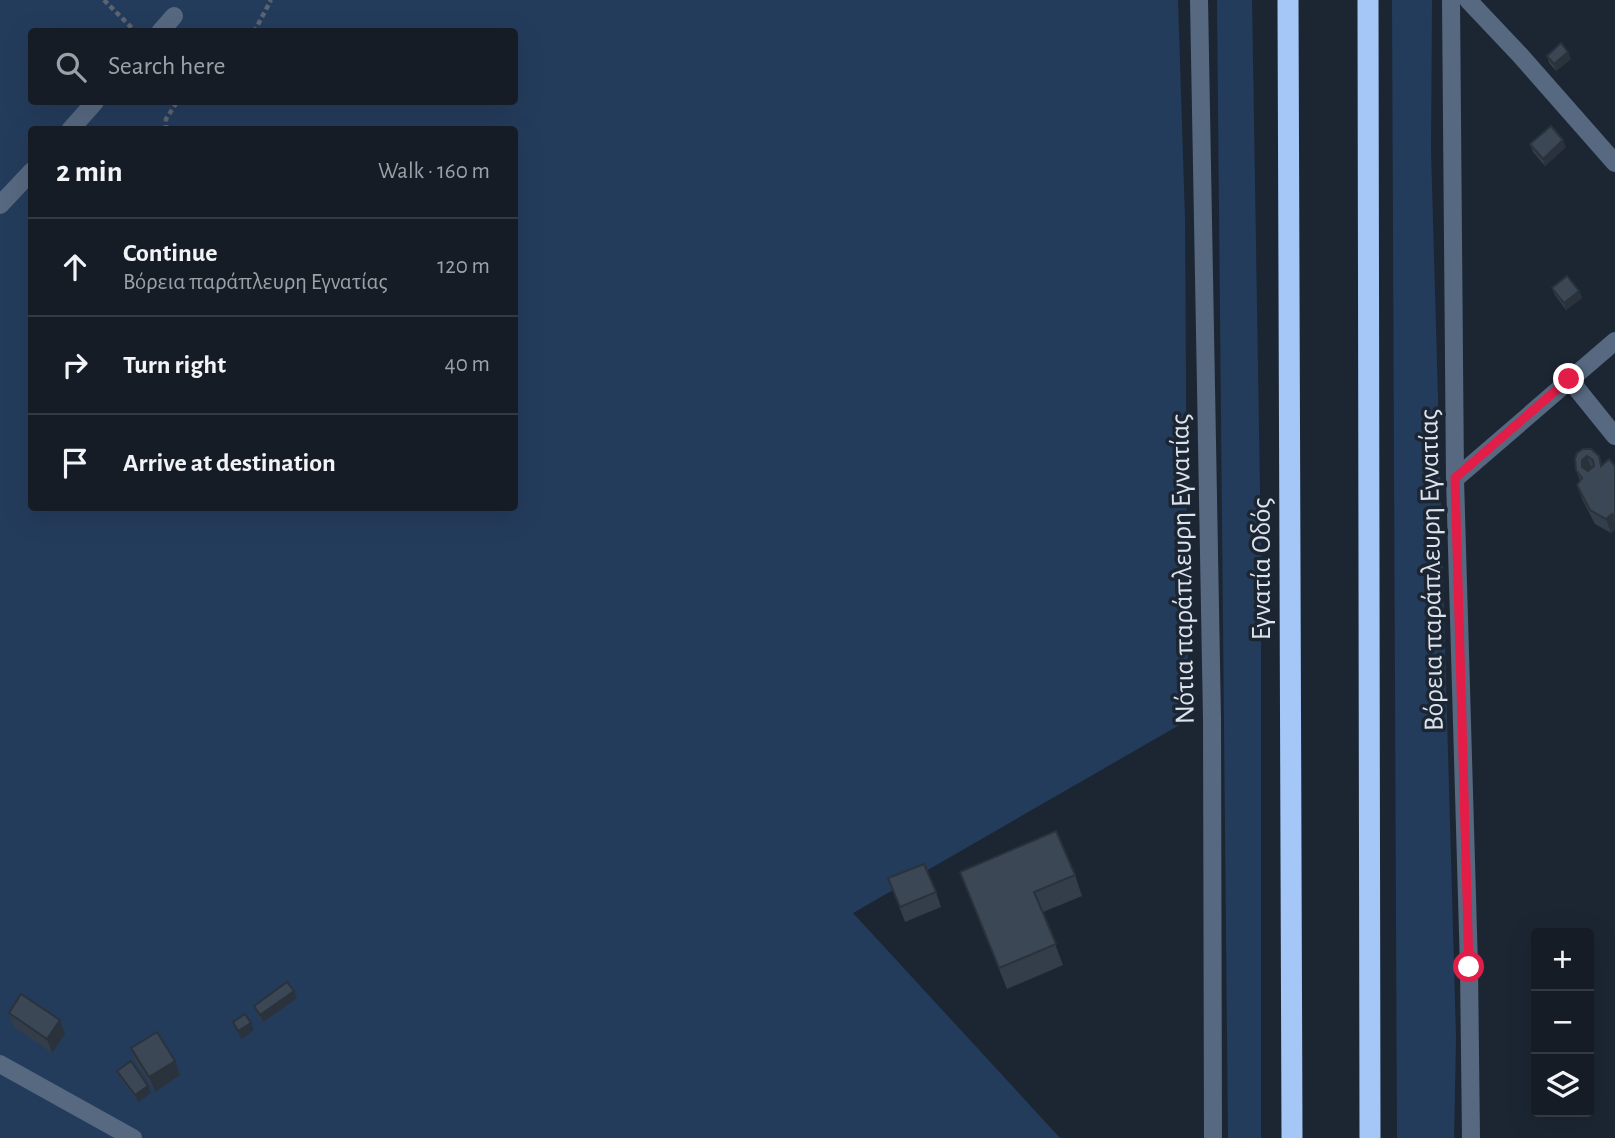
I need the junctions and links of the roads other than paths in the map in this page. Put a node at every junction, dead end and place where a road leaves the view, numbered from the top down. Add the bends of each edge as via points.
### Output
1 (1199, 0) edge
2 (1288, 0) edge
3 (1368, 0) edge
4 (1451, 0) edge
5 (1468, 0) edge
6 (174, 16) dead end
7 (163, 28) edge
8 (92, 105) edge
9 (74, 126) edge
10 (1615, 163) edge
11 (28, 175) edge
12 (0, 205) edge
13 (1615, 341) edge
14 (1569, 379) junction
15 (1615, 436) edge
16 (1455, 478) junction
17 (0, 1064) edge
18 (133, 1138) edge
19 (1213, 1138) edge
20 (1292, 1138) edge
21 (1370, 1138) edge
22 (1471, 1138) edge

1 - 19 street, Νότια παράπλευρη Εγνατίας via 1212,747
2 - 20 highway, Εγνατία Οδός
3 - 21 highway
4 - 16 street, Βόρεια παράπλευρη Εγνατίας
5 - 10 street
6 - 7 street
8 - 9 street
11 - 12 street
13 - 14 street
14 - 15 street
14 - 16 street
16 - 22 street, Βόρεια παράπλευρη Εγνατίας
17 - 18 street

